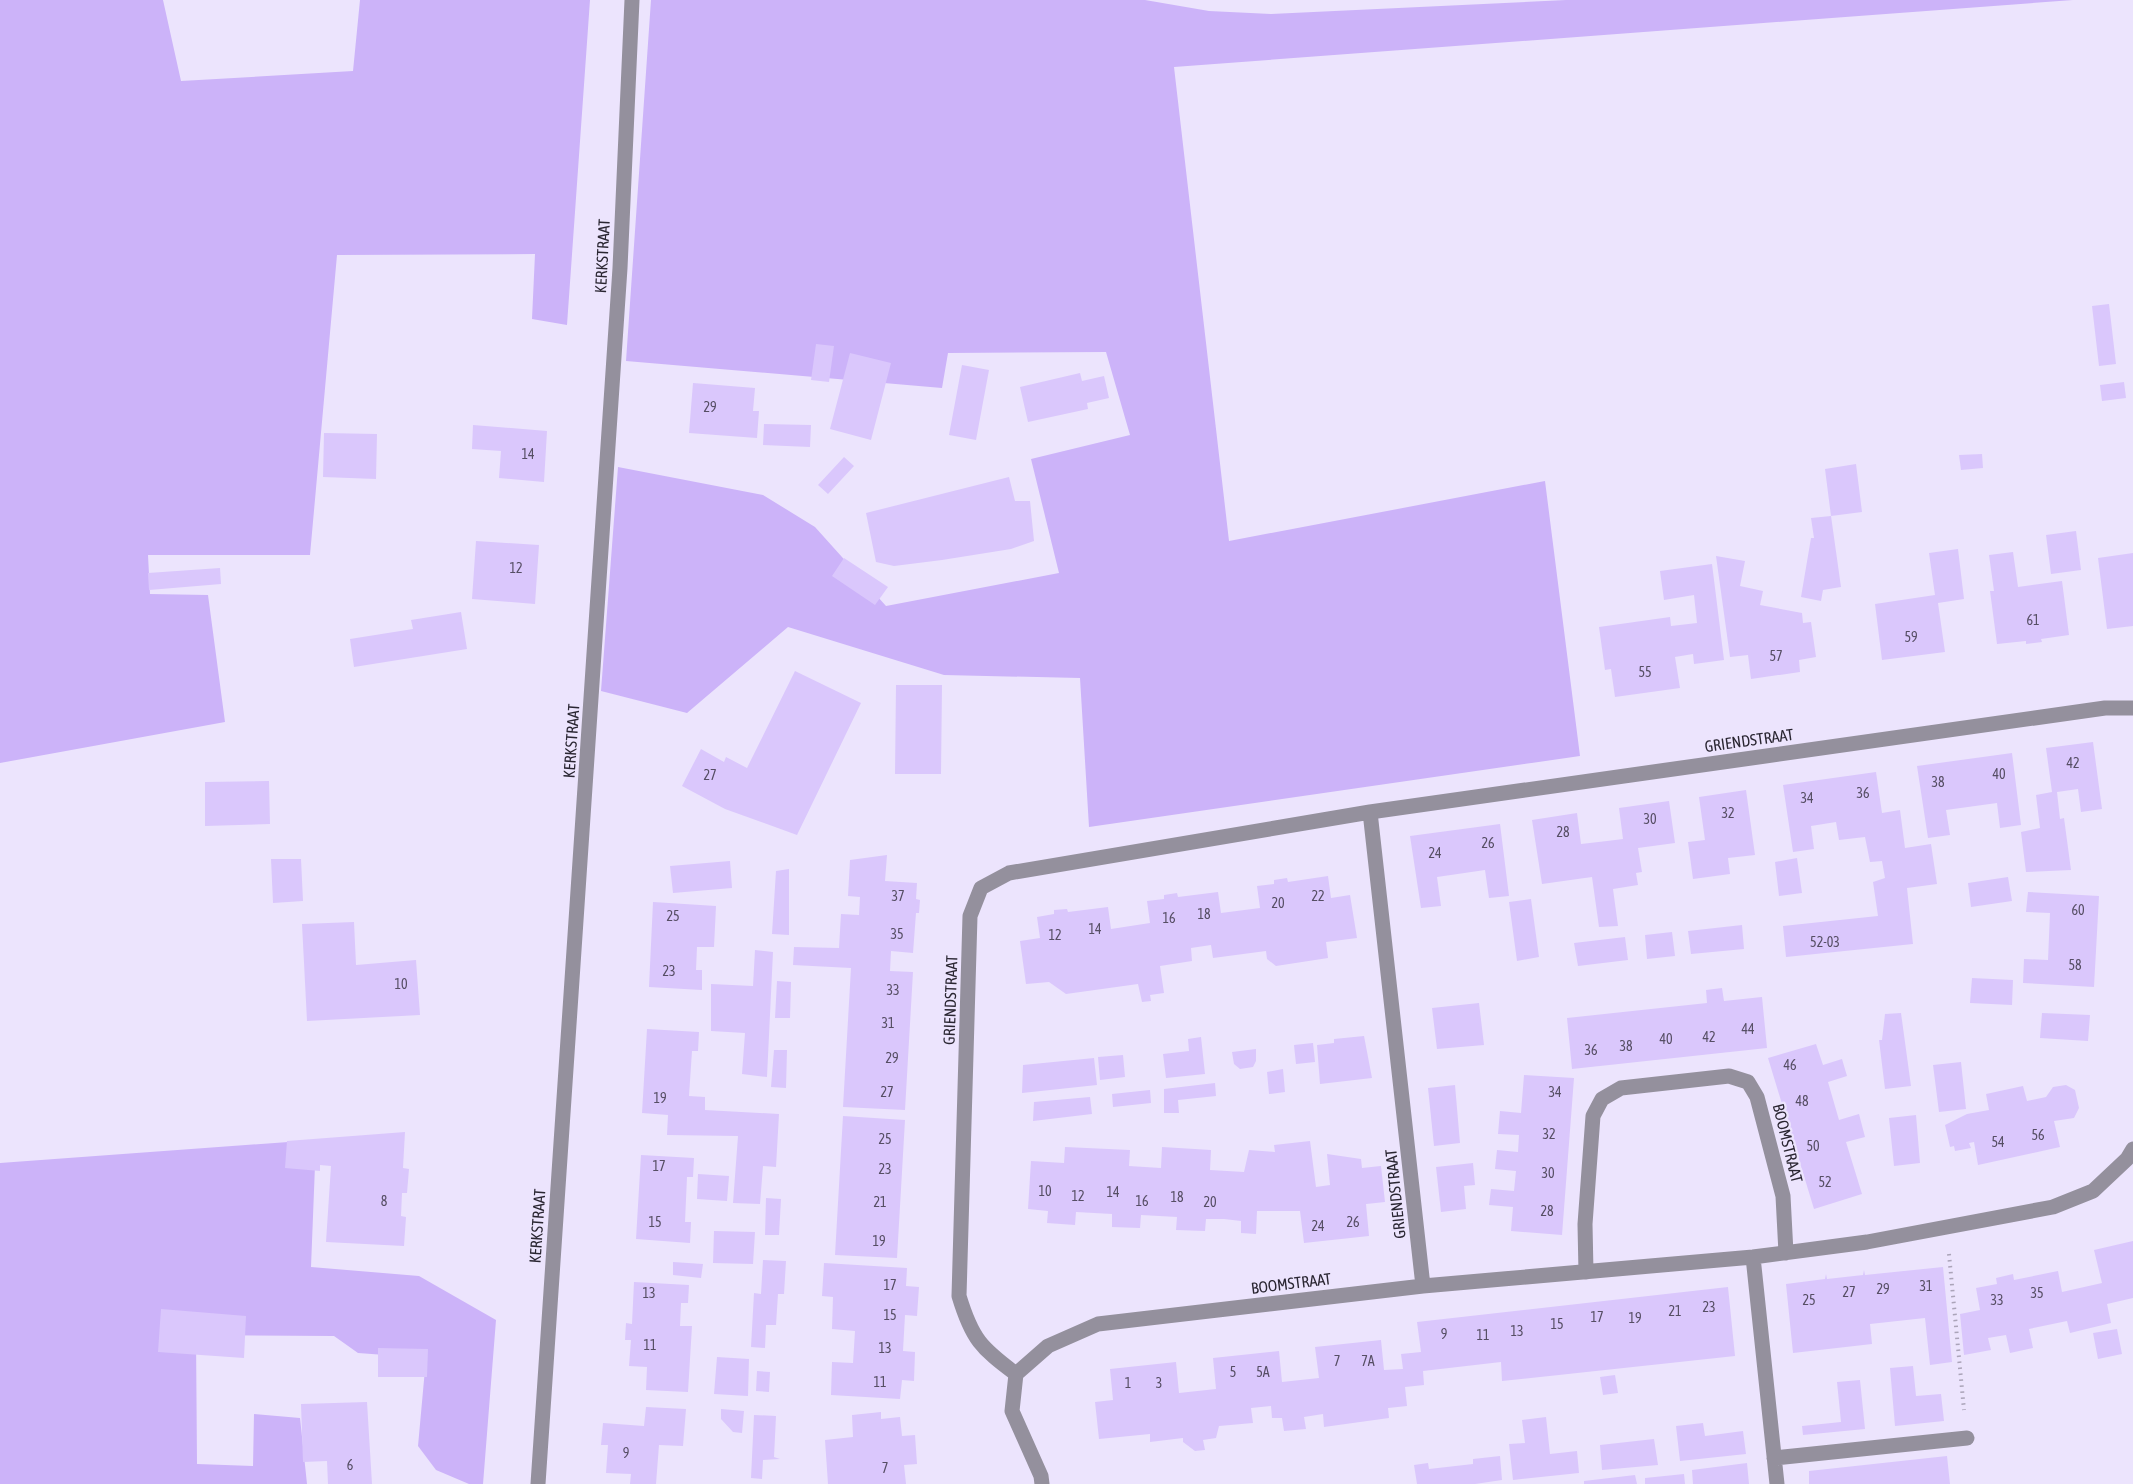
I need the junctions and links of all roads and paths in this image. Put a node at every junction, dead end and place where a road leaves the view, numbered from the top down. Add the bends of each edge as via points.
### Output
1 (632, 0) edge
2 (2133, 708) edge
3 (1370, 812) junction
4 (2133, 1149) edge
5 (1947, 1228) junction
6 (1786, 1253) junction
7 (1753, 1257) junction
8 (1586, 1272) junction
9 (1423, 1286) junction
10 (1016, 1374) junction
11 (1967, 1438) joint
12 (1774, 1458) junction
13 (538, 1484) edge
14 (1042, 1484) edge
15 (1777, 1484) edge

1 - 13 street, KERKSTRAAT via 620,268
2 - 3 street, GRIENDSTRAAT via 2106,708
3 - 9 street, GRIENDSTRAAT
3 - 10 street, GRIENDSTRAAT via 1009,873 981,888 970,916 959,1296 968,1326 984,1349
4 - 5 street, BOOMSTRAAT via 2093,1191 2053,1207
5 - 6 street, BOOMSTRAAT
5 - 11 path
6 - 7 street, BOOMSTRAAT
6 - 8 street, BOOMSTRAAT via 1783,1196 1758,1097 1748,1083 1729,1076 1621,1088 1602,1099 1593,1116 1585,1224
7 - 8 street, BOOMSTRAAT
7 - 12 street
8 - 9 street, BOOMSTRAAT
9 - 10 street, BOOMSTRAAT via 1098,1324 1048,1346
10 - 14 street via 1012,1411
11 - 12 street
12 - 15 street

